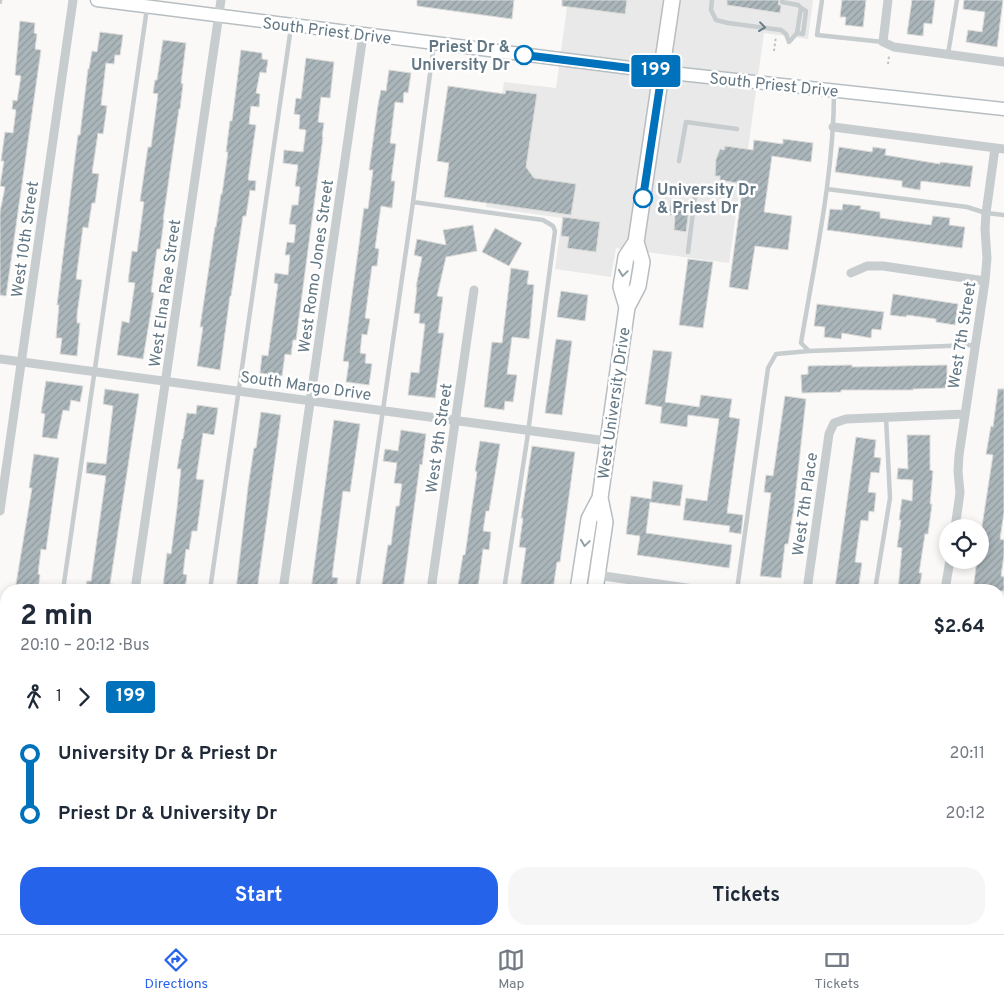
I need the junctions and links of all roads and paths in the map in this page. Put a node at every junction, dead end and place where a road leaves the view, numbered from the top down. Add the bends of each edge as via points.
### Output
1 (73, 0) edge
2 (97, 0) edge
3 (220, 0) edge
4 (672, 0) edge
5 (712, 0) edge
6 (822, 0) edge
7 (888, 0) edge
8 (957, 0) edge
9 (782, 2) dead end
10 (148, 7) junction
11 (218, 16) junction
12 (291, 25) junction
13 (364, 34) junction
14 (776, 36) dead end
15 (883, 42) junction
16 (434, 43) junction
17 (774, 51) dead end
18 (887, 51) dead end
19 (947, 55) junction
20 (1004, 62) edge
21 (888, 64) dead end
22 (662, 72) junction
23 (834, 90) junction
24 (1004, 109) edge
25 (833, 127) junction
26 (737, 129) dead end
27 (1000, 148) edge
28 (679, 161) dead end
29 (696, 188) dead end
30 (827, 188) junction
31 (413, 202) junction
32 (986, 213) junction
33 (1004, 215) edge
34 (688, 252) dead end
35 (851, 273) dead end
36 (985, 281) junction
37 (474, 290) dead end
38 (975, 345) junction
39 (809, 351) junction
40 (0, 359) edge
41 (22, 362) junction
42 (94, 371) junction
43 (166, 381) junction
44 (238, 391) junction
45 (311, 401) junction
46 (383, 411) junction
47 (965, 414) junction
48 (886, 417) junction
49 (455, 420) junction
50 (528, 430) junction
51 (608, 441) junction
52 (600, 498) junction
53 (0, 511) edge
54 (956, 519) edge
55 (948, 569) edge
56 (596, 583) edge
57 (64, 584) edge
58 (136, 584) edge
59 (211, 584) edge
60 (285, 584) edge
61 (358, 584) edge
62 (432, 584) edge
63 (505, 584) edge
64 (579, 584) edge
65 (611, 584) edge
66 (738, 584) edge
67 (808, 584) edge
68 (876, 584) edge
69 (946, 584) edge

1 - 41 street, West 10th Street
2 - 10 main road, South Priest Drive
3 - 11 street, West Elna Rae Street
4 - 22 main road, West University Drive
5 -> 9 lane via 711,10 716,20 781,30 789,42 797,33 801,8
6 - 15 lane via 817,35
7 - 15 street
8 - 19 lane
10 - 11 main road, South Priest Drive
10 - 42 lane
11 - 12 main road, South Priest Drive
11 - 43 street, West Elna Rae Street
12 - 13 main road, South Priest Drive
12 - 44 lane
13 - 16 main road, South Priest Drive
13 - 45 street, West Romo Jones Street
14 - 17 path
15 - 19 street via 894,47
16 - 22 main road, South Priest Drive
16 - 31 lane
18 - 21 path via 886,56 890,56
19 - 20 street
22 - 23 main road, South Priest Drive
22 - 51 main road, West University Drive via 636,242 642,262 638,286 627,307
23 - 24 main road, South Priest Drive
23 - 25 lane
25 - 27 street
25 - 30 lane
26 - 28 lane via 686,122
27 - 32 street, West 7th Street
29 - 34 lane
30 - 32 lane via 967,207
30 - 39 lane via 801,342
31 - 46 lane
31 - 50 lane via 544,220 553,226 556,237
32 - 33 lane
32 - 36 street, West 7th Street
35 - 36 street via 867,266 883,266
36 - 38 street, West 7th Street
37 - 49 street, West 9th Street
38 - 39 lane
38 - 47 street, West 7th Street
39 - 66 lane via 776,354 768,368
40 - 41 street, South Margo Drive
41 - 42 street, South Margo Drive
41 - 53 street, West 10th Street
42 - 43 street, South Margo Drive
42 - 57 lane
43 - 44 street, South Margo Drive
43 - 58 street, West Elna Rae Street
44 - 45 street, South Margo Drive
44 - 59 lane
45 - 46 street, South Margo Drive
45 - 60 street, West Romo Jones Street
46 - 49 street, South Margo Drive
46 - 61 lane
47 - 48 street
47 - 54 street, West 7th Street via 959,455 960,493
48 - 67 street, West 7th Place via 846,419 834,423 829,434
48 - 68 lane via 890,498
49 - 50 street, South Margo Drive
49 - 62 street, West 9th Street
50 - 51 street, South Margo Drive
50 - 63 lane
51 - 52 main road, West University Drive
52 - 56 main road, West University Drive via 605,522
52 -> 64 main road, West University Drive via 588,520
55 - 69 street
56 - 65 street

